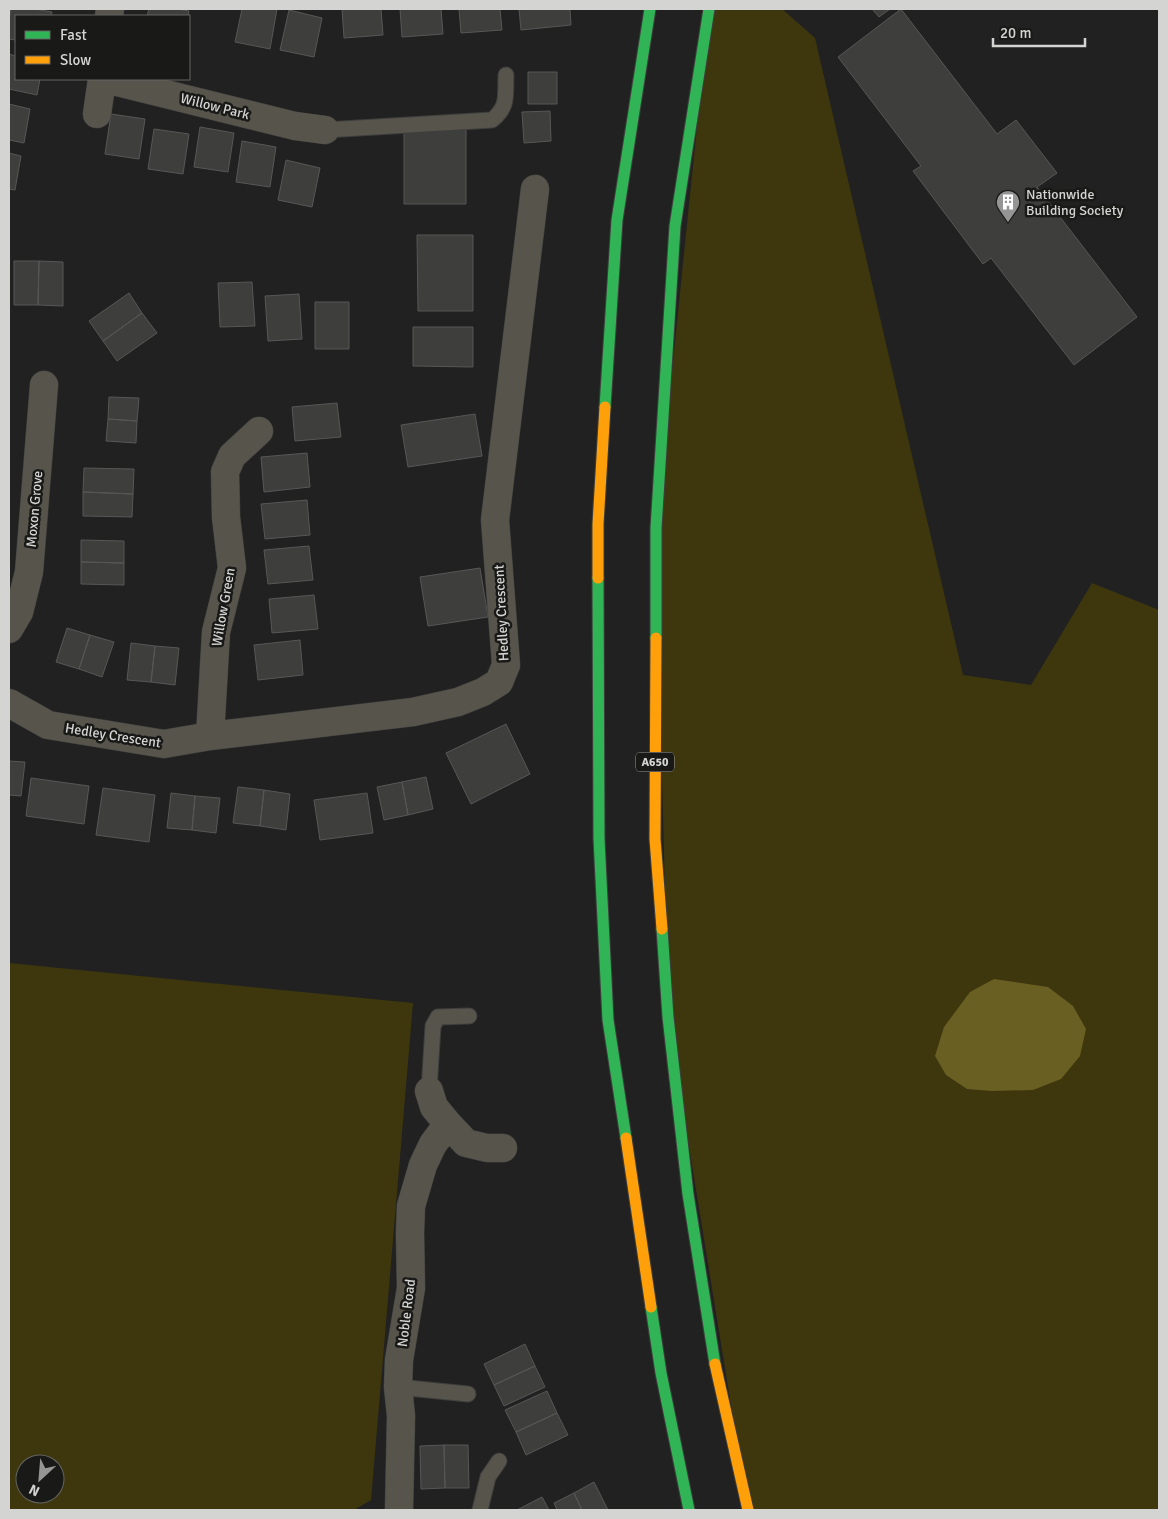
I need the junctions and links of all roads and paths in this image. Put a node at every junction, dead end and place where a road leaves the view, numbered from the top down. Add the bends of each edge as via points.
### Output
1 (650, 9) edge
2 (709, 9) edge
3 (506, 75) dead end
4 (103, 80) edge
5 (107, 80) edge
6 (97, 114) dead end
7 (325, 130) joint
8 (535, 189) dead end
9 (44, 385) dead end
10 (259, 431) dead end
11 (9, 630) edge
12 (9, 702) edge
13 (210, 736) junction
14 (469, 1016) dead end
15 (429, 1091) joint
16 (448, 1124) junction
17 (503, 1148) dead end
18 (398, 1386) junction
19 (468, 1394) dead end
20 (499, 1461) dead end
21 (399, 1510) edge
22 (480, 1510) edge
23 (689, 1510) edge
24 (748, 1510) edge

1 - 23 highway via 617,220 598,524 599,839 608,1020 661,1373
2 - 24 highway, A650 via 675,226 656,528 655,839 668,1017 688,1194 715,1366
3 - 7 lane via 505,106 492,120
4 - 6 street, Willow Park
5 - 7 street, Willow Park via 296,126
8 - 13 street, Hedley Crescent via 495,520 506,665 499,682 458,702 413,712
9 - 11 street, Moxon Grove via 29,572 19,612
10 - 13 street, Willow Green via 232,456 225,472 232,568 216,632
12 - 13 street, Hedley Crescent via 48,725 164,744
14 - 15 lane via 438,1017 433,1026
15 - 16 street via 434,1106
16 - 17 street via 466,1143
16 - 18 street, Noble Road via 422,1165 411,1206 411,1288
18 - 19 lane
18 - 21 street, Noble Road via 401,1416
20 - 22 lane via 488,1477

